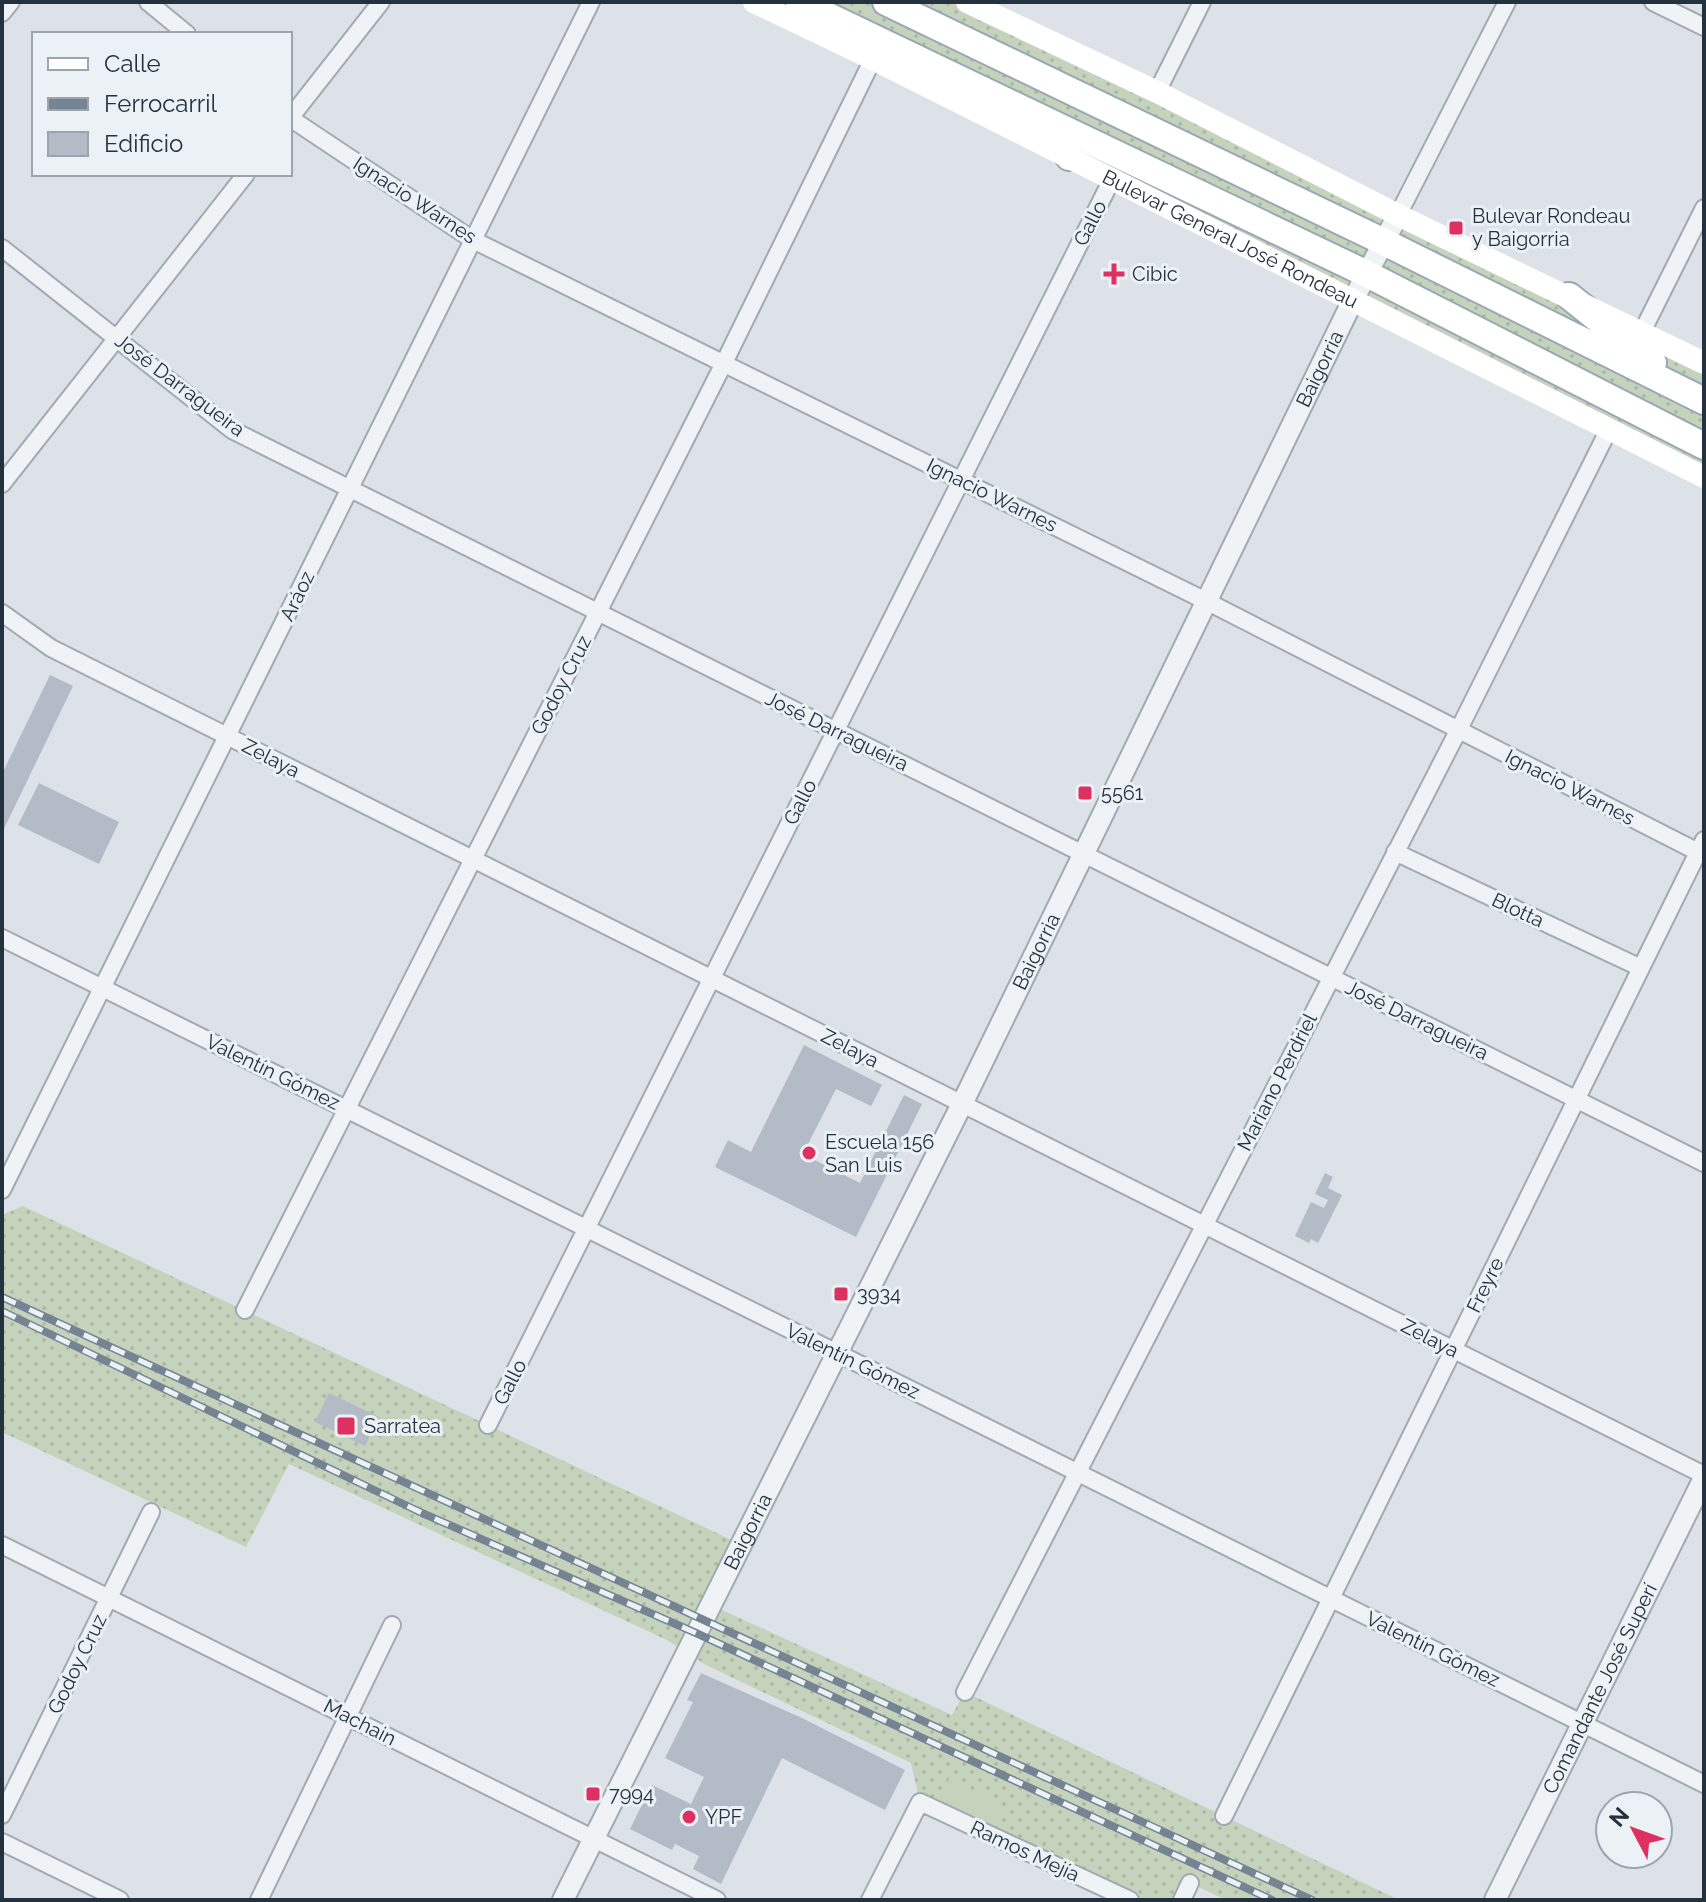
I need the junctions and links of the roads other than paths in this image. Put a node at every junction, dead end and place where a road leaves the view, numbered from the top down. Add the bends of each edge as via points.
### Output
1 (11, 2) edge
2 (148, 2) edge
3 (381, 2) edge
4 (591, 2) edge
5 (754, 2) edge
6 (799, 2) edge
7 (886, 2) edge
8 (967, 2) edge
9 (1202, 2) edge
10 (1507, 2) edge
11 (1653, 2) edge
12 (2, 13) edge
13 (1704, 27) edge
14 (185, 32) edge
15 (873, 59) junction
16 (1157, 92) junction
17 (292, 115) edge
18 (1040, 117) junction
19 (292, 119) edge
20 (1069, 157) junction
21 (244, 176) edge
22 (1112, 179) junction
23 (1704, 208) edge
24 (1398, 215) junction
25 (473, 240) junction
26 (1384, 242) junction
27 (2, 248) edge
28 (1367, 274) junction
29 (1569, 296) junction
30 (1353, 300) junction
31 (1642, 332) junction
32 (117, 338) junction
33 (724, 363) junction
34 (1704, 363) edge
35 (1699, 398) edge
36 (1609, 429) junction
37 (1704, 446) edge
38 (1704, 477) edge
39 (961, 480) junction
40 (2, 484) edge
41 (350, 489) junction
42 (1208, 602) junction
43 (598, 612) junction
44 (2, 613) edge
45 (836, 731) junction
46 (1458, 731) junction
47 (227, 737) junction
48 (1702, 849) edge
49 (1395, 852) junction
50 (1084, 854) junction
51 (473, 859) junction
52 (2, 938) edge
53 (1641, 968) junction
54 (1331, 978) junction
55 (712, 979) junction
56 (102, 988) junction
57 (1576, 1100) junction
58 (962, 1104) junction
59 (347, 1109) junction
60 (1704, 1163) edge
61 (2, 1190) edge
62 (1204, 1225) junction
63 (587, 1228) junction
64 (245, 1310) dead end
65 (1453, 1350) junction
66 (835, 1352) junction
67 (488, 1425) dead end
68 (1078, 1472) junction
69 (1704, 1476) edge
70 (151, 1512) dead end
71 (2, 1545) edge
72 (109, 1598) junction
73 (1330, 1598) junction
74 (392, 1625) dead end
75 (965, 1692) dead end
76 (348, 1716) junction
77 (1583, 1723) junction
78 (1704, 1784) edge
79 (2, 1815) edge
80 (1224, 1816) dead end
81 (593, 1840) junction
82 (2, 1842) edge
83 (1190, 1883) dead end
84 (120, 1900) edge
85 (259, 1900) edge
86 (563, 1900) edge
87 (717, 1900) edge
88 (870, 1900) edge
89 (1130, 1900) edge
90 (1182, 1900) edge
91 (1495, 1900) edge

1 - 12 street
2 - 14 street
3 - 17 street
4 - 25 street, Aráoz
5 - 15 main road, Bulevar General José Rondeau
6 - 18 main road, Bulevar General José Rondeau
7 - 26 main road
8 - 16 main road
9 - 16 street
10 - 24 street, Baigorria
11 - 13 street
15 - 20 main road, Bulevar General José Rondeau
15 - 33 street, Godoy Cruz
16 - 24 main road
18 - 20 main road
18 - 28 main road, Bulevar General José Rondeau
19 - 25 street, Ignacio Warnes
20 - 22 main road, Bulevar General José Rondeau
21 - 32 street
22 - 30 main road, Bulevar General José Rondeau
22 - 39 street, Gallo
23 - 31 street
24 - 26 street, Baigorria
24 - 29 main road
25 - 33 street, Ignacio Warnes
25 - 41 street, Aráoz
26 - 28 street, Baigorria
26 - 35 main road
27 - 32 street, José Darragueira
28 - 30 street, Baigorria
28 - 37 main road, Bulevar General José Rondeau
29 - 31 main road
29 - 35 main road
30 - 36 main road, Bulevar General José Rondeau
30 - 42 street, Baigorria
31 - 34 main road
32 - 40 street
32 - 41 street, José Darragueira via 232,430
33 - 39 street, Ignacio Warnes
33 - 43 street, Godoy Cruz
36 - 38 main road, Bulevar General José Rondeau
36 - 46 street, Mariano Perdriel
39 - 42 street, Ignacio Warnes
39 - 45 street, Gallo
41 - 43 street, José Darragueira
41 - 47 street, Aráoz
42 - 46 street, Ignacio Warnes
42 - 50 street, Baigorria
43 - 45 street, José Darragueira
43 - 51 street, Godoy Cruz
44 - 47 street, Zelaya via 51,648
45 - 50 street, José Darragueira
45 - 55 street, Gallo
46 - 48 street, Ignacio Warnes
46 - 49 street, Mariano Perdriel
47 - 51 street, Zelaya
47 - 56 street, Aráoz
48 - 53 street, Freyre
49 - 53 street, Blotta
49 - 54 street, Mariano Perdriel
50 - 54 street, José Darragueira
50 - 58 street, Baigorria
51 - 55 street, Zelaya
51 - 59 street, Godoy Cruz
52 - 56 street, Valentín Gómez
53 - 57 street, Freyre
54 - 57 street, José Darragueira
54 - 62 street, Mariano Perdriel
55 - 58 street, Zelaya
55 - 63 street, Gallo
56 - 59 street, Valentín Gómez
56 - 61 street, Aráoz
57 - 60 street, José Darragueira
57 - 65 street, Freyre
58 - 62 street, Zelaya
58 - 66 street, Baigorria
59 - 63 street, Valentín Gómez
59 - 64 street, Godoy Cruz
62 - 65 street, Zelaya
62 - 68 street, Mariano Perdriel
63 - 66 street, Valentín Gómez
63 - 67 street, Gallo
65 - 69 street, Zelaya
65 - 73 street, Freyre
66 - 68 street, Valentín Gómez
66 - 81 street, Baigorria
68 - 73 street, Valentín Gómez
68 - 75 street, Mariano Perdriel
69 - 77 street, Comandante José Superí
70 - 72 street, Godoy Cruz
71 - 72 street, Machain
72 - 76 street, Machain
72 - 79 street, Godoy Cruz
73 - 77 street, Valentín Gómez
73 - 80 street, Freyre
74 - 76 street
76 - 81 street, Machain
76 - 85 street
77 - 78 street, Valentín Gómez
77 - 91 street, Comandante José Superí
81 - 86 street, Baigorria
81 - 87 street, Machain
82 - 84 street
83 - 90 street
88 - 89 street, Ramos Mejía via 920,1802

